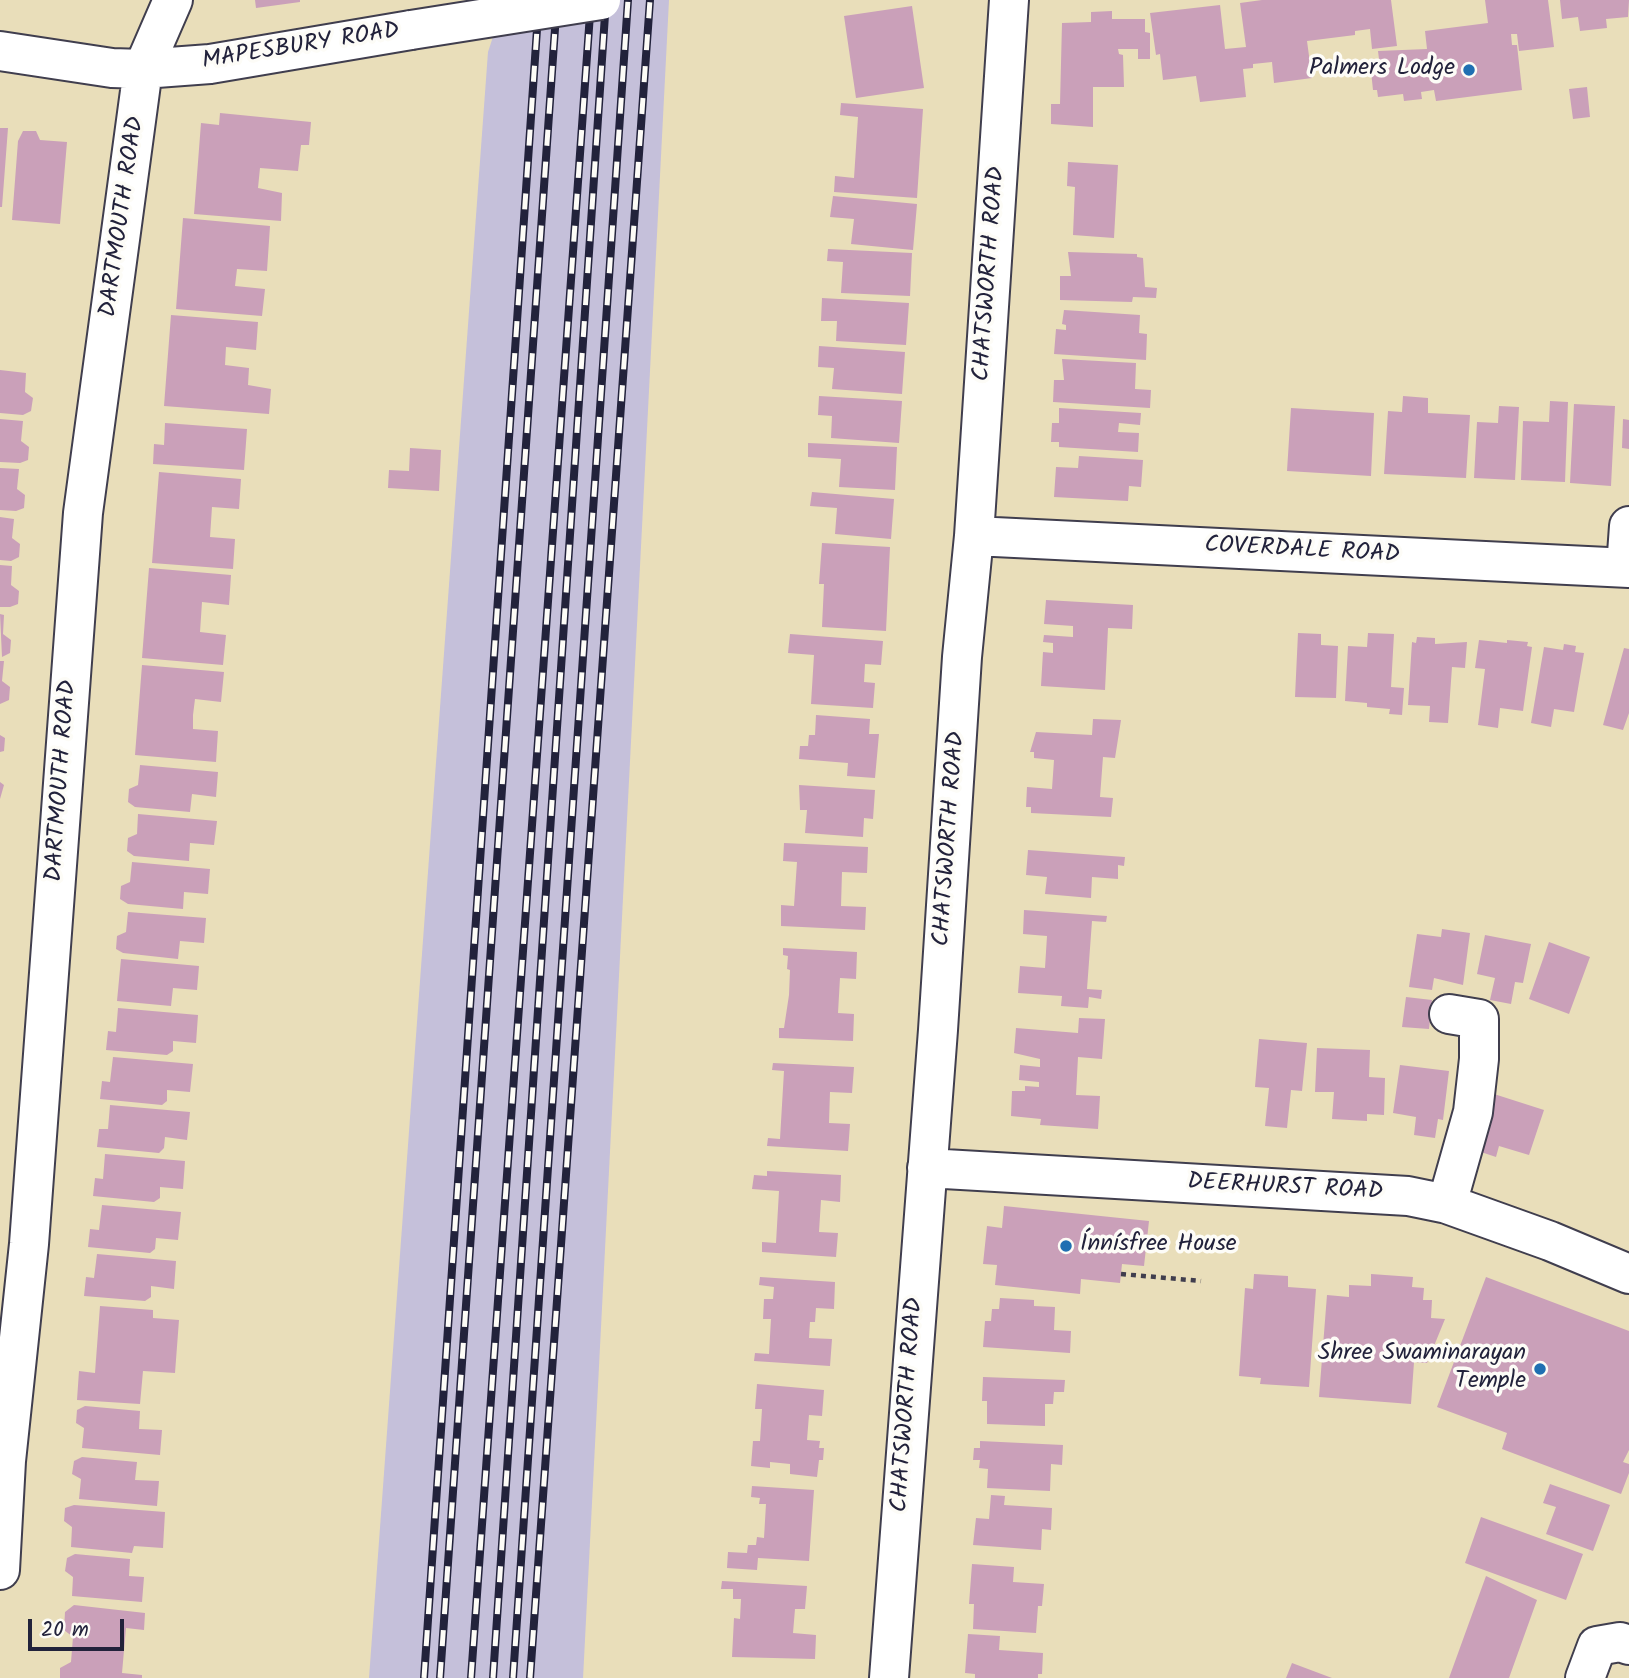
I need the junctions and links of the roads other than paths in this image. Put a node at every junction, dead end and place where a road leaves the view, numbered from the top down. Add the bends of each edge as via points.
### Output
1 (173, 0) edge
2 (601, 0) edge
3 (1009, 0) edge
4 (0, 51) edge
5 (143, 69) junction
6 (1629, 526) edge
7 (974, 536) junction
8 (1628, 568) edge
9 (1449, 1014) dead end
10 (927, 1168) junction
11 (1447, 1204) junction
12 (1629, 1274) edge
13 (3, 1461) edge
14 (0, 1570) edge
15 (1629, 1645) edge
16 (889, 1678) edge
17 (1585, 1678) edge

1 - 5 street, DARTMOUTH ROAD
2 - 5 street, MAPESBURY ROAD, bridge via 210,64
3 - 7 street, CHATSWORTH ROAD
4 - 5 street, MAPESBURY ROAD
5 - 13 street, DARTMOUTH ROAD via 83,513 29,1244
6 - 8 street
7 - 8 street, COVERDALE ROAD
7 - 10 street, CHATSWORTH ROAD
9 - 11 street via 1479,1019 1479,1059 1472,1112
10 - 11 street, DEERHURST ROAD via 1408,1196
10 - 16 street, CHATSWORTH ROAD
11 - 12 street, DEERHURST ROAD
13 - 14 street, DARTMOUTH ROAD
15 - 17 street via 1597,1646

